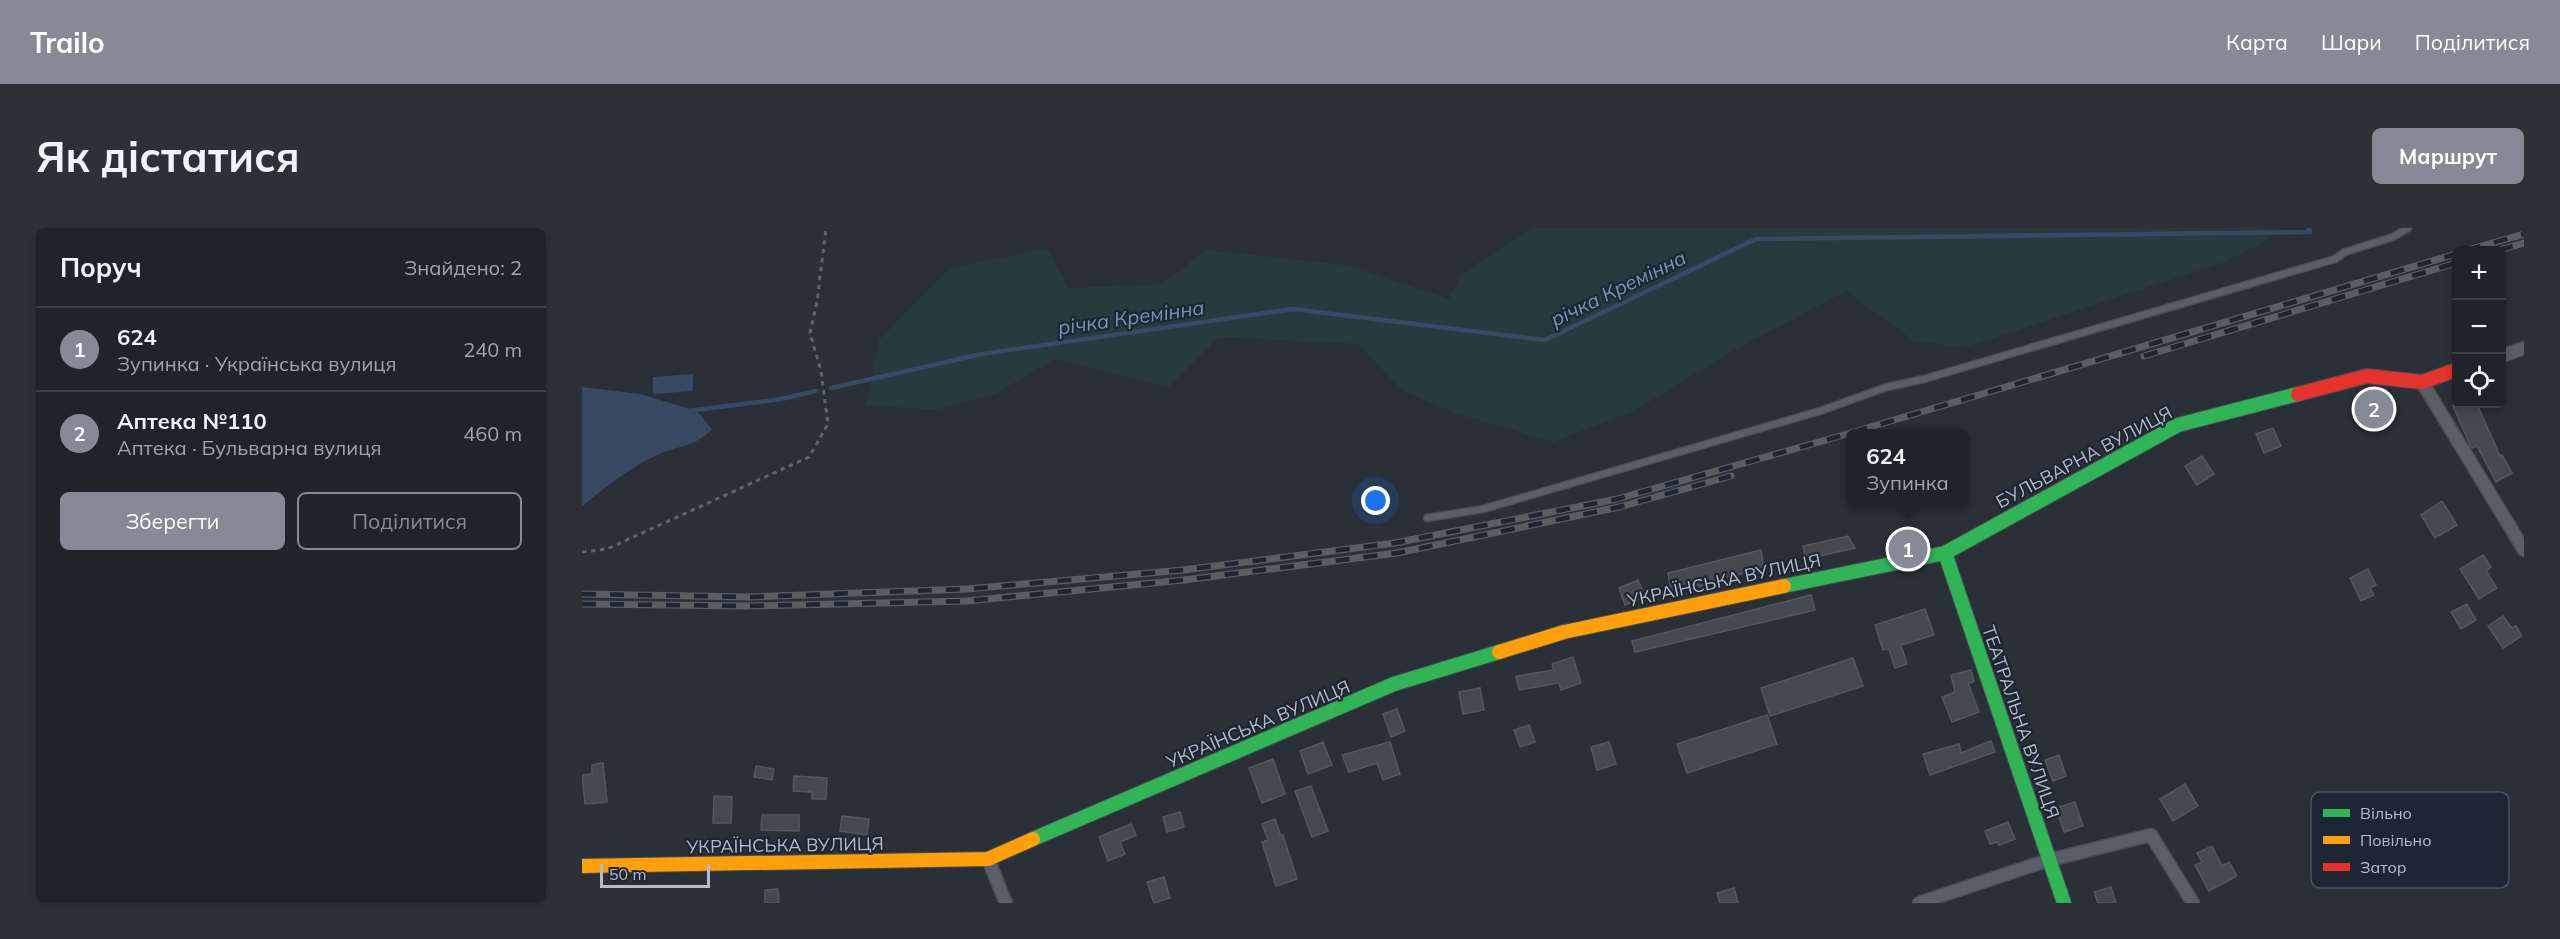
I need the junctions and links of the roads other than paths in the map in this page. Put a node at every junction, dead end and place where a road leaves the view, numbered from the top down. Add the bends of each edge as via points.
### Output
1 (2408, 228) edge
2 (2524, 348) edge
3 (2506, 355) edge
4 (2452, 372) edge
5 (2422, 382) junction
6 (1427, 518) dead end
7 (2524, 550) edge
8 (1945, 553) junction
9 (988, 859) junction
10 (2049, 860) junction
11 (582, 866) edge
12 (1006, 903) edge
13 (1919, 903) edge
14 (2064, 903) edge
15 (2193, 903) edge

1 - 6 lane via 2335,259 1483,508
2 - 3 street
4 - 5 street, БУЛЬВАРНА ВУЛИЦЯ
5 - 7 street
5 - 8 street, БУЛЬВАРНА ВУЛИЦЯ via 2367,376 2178,425
8 - 9 street, УКРАЇНСЬКА ВУЛИЦЯ via 1564,632 1394,684
8 - 10 street, ТЕАТРАЛЬНА ВУЛИЦЯ
9 - 11 street, УКРАЇНСЬКА ВУЛИЦЯ
9 - 12 street
10 - 13 street
10 - 14 street, ТЕАТРАЛЬНА ВУЛИЦЯ
10 - 15 street via 2151,835

